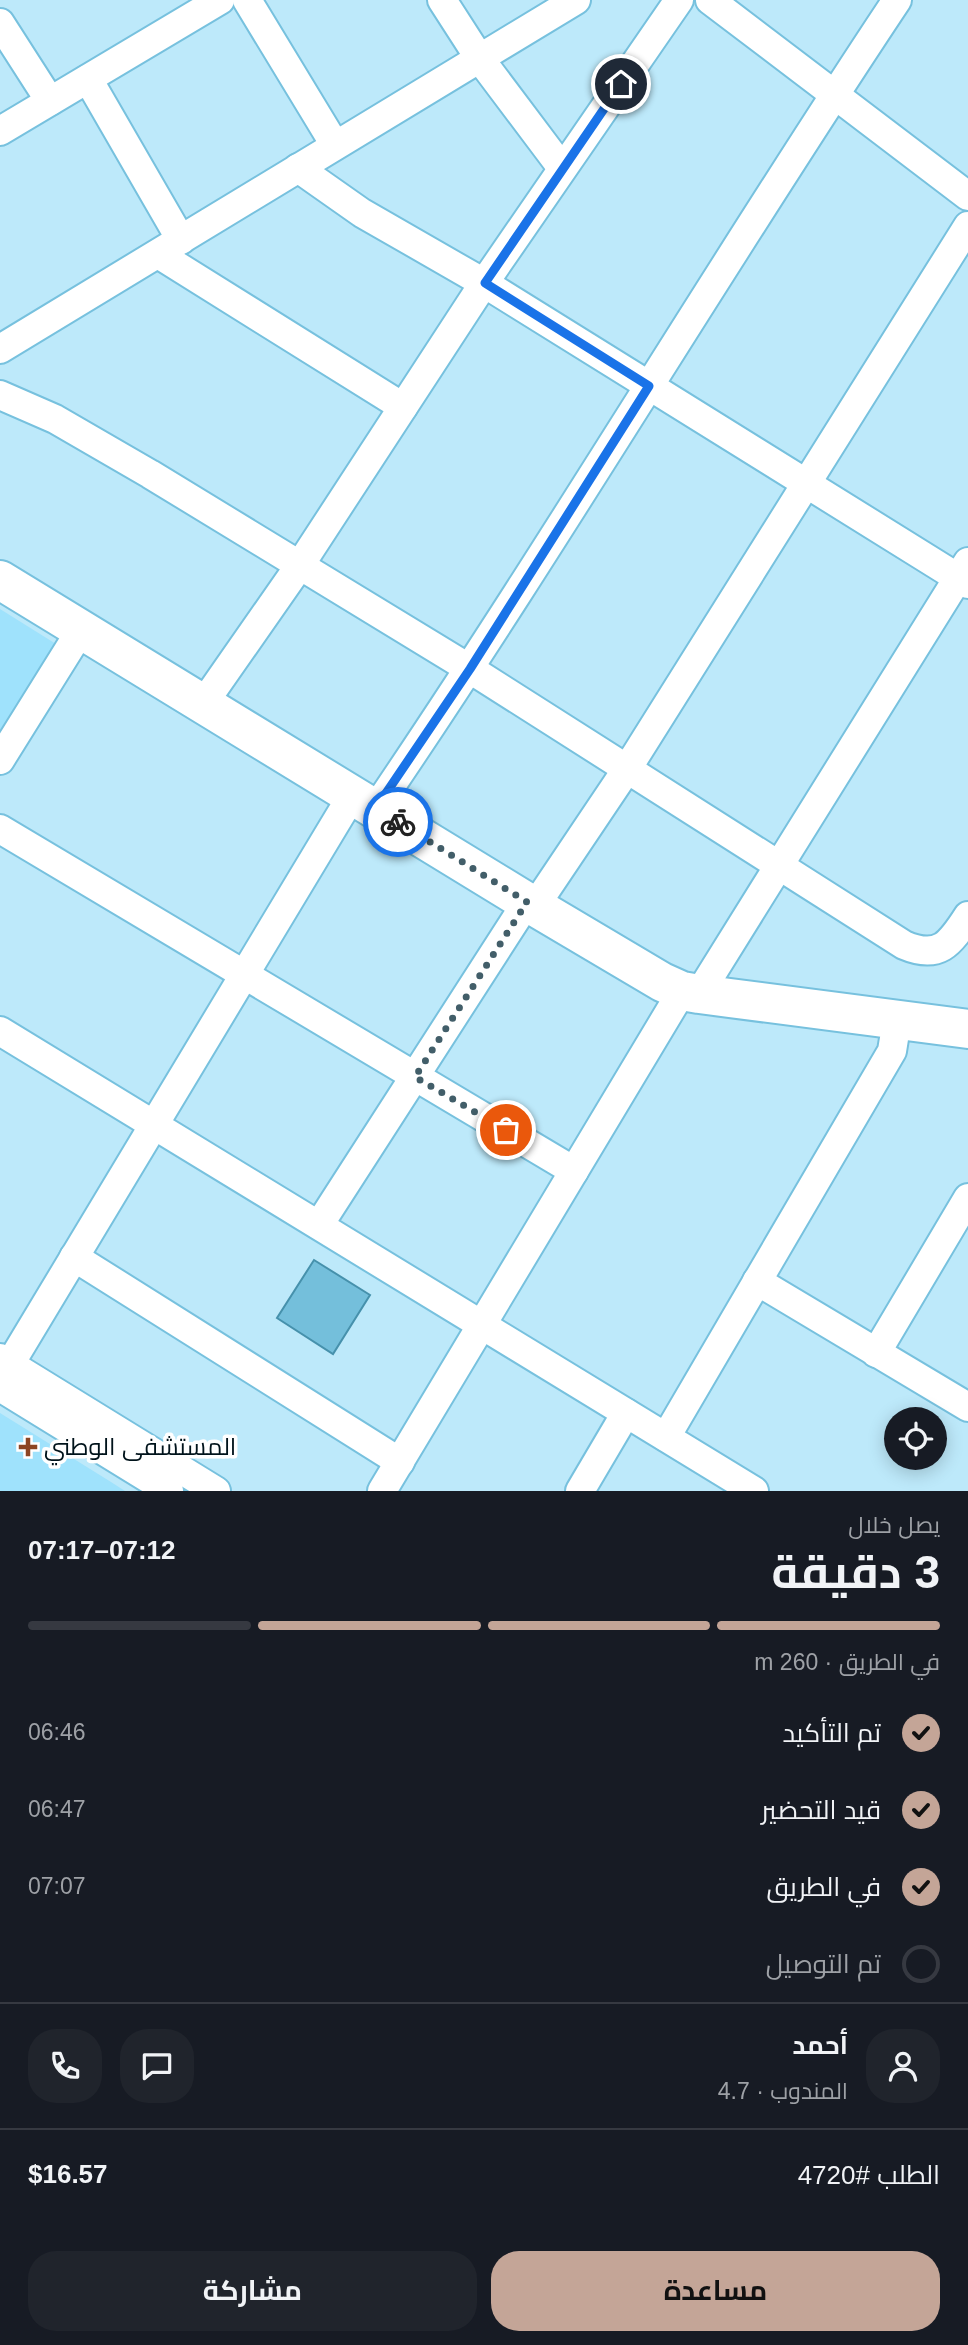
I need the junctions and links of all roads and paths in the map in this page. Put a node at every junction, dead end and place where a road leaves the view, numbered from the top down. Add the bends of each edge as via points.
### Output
1 (220, 0) edge
2 (247, 0) edge
3 (442, 0) edge
4 (576, 0) edge
5 (679, 0) edge
6 (710, 0) edge
7 (897, 0) edge
8 (0, 23) edge
9 (480, 60) junction
10 (88, 79) junction
11 (834, 95) junction
12 (50, 101) junction
13 (0, 131) edge
14 (335, 145) junction
15 (562, 168) junction
16 (298, 169) junction
17 (968, 196) edge
18 (968, 226) edge
19 (169, 247) junction
20 (485, 283) junction
21 (0, 349) edge
22 (649, 386) junction
23 (0, 395) edge
24 (403, 407) junction
25 (806, 482) junction
26 (300, 565) junction
27 (965, 575) edge
28 (0, 580) edge
29 (81, 630) junction
30 (470, 669) junction
31 (203, 704) junction
32 (0, 760) edge
33 (627, 769) junction
34 (364, 801) junction
35 (0, 829) edge
36 (780, 865) junction
37 (531, 904) junction
38 (968, 916) edge
39 (244, 975) junction
40 (691, 992) junction
41 (897, 1020) junction
42 (968, 1029) edge
43 (0, 1031) edge
44 (415, 1077) junction
45 (154, 1125) junction
46 (574, 1171) junction
47 (968, 1198) edge
48 (319, 1226) junction
49 (74, 1257) junction
50 (757, 1281) junction
51 (482, 1325) junction
52 (876, 1353) junction
53 (3, 1370) edge
54 (968, 1408) edge
55 (626, 1413) junction
56 (666, 1437) junction
57 (400, 1462) junction
58 (169, 1491) edge
59 (215, 1491) edge
60 (382, 1491) edge
61 (580, 1491) edge
62 (754, 1491) edge

1 - 10 street
2 - 14 street
3 - 9 street
4 - 9 street
5 - 15 street
6 - 11 street
7 - 11 street
8 - 12 street
9 - 14 street
9 - 15 street
10 - 12 street
10 - 19 street
11 - 17 street
11 - 22 street
12 - 13 street
14 - 16 street
15 - 20 street
16 - 19 street
16 - 20 street via 362,213
18 - 25 street
19 - 21 street
19 - 24 street
20 - 22 street
20 - 24 street
22 - 25 street
22 - 30 street
23 - 26 street via 55,419
24 - 26 street
25 - 27 street
25 - 33 street
26 - 30 street
26 - 31 street
27 - 36 street
28 - 29 street
29 - 31 street
29 - 32 street
30 - 33 street
30 - 34 street
31 - 34 street
33 - 36 street
33 - 37 street
34 - 37 street
34 - 39 street
35 - 39 street
36 - 38 street via 916,950 932,951 949,943
36 - 40 street
37 - 40 street via 662,982
37 - 44 street
39 - 44 street
39 - 45 street
40 - 41 street
40 - 46 street
41 - 42 street
41 - 50 street via 892,1051
43 - 45 street
44 - 46 street
44 - 48 street
45 - 48 street
45 - 49 street
46 - 51 street
47 - 52 street
48 - 51 street
49 - 53 street
49 - 57 street
50 - 52 street
50 - 56 street
51 - 55 street
51 - 57 street
52 - 54 street
53 - 58 street
53 - 59 street
55 - 56 street
55 - 61 street
56 - 62 street
57 - 60 street

